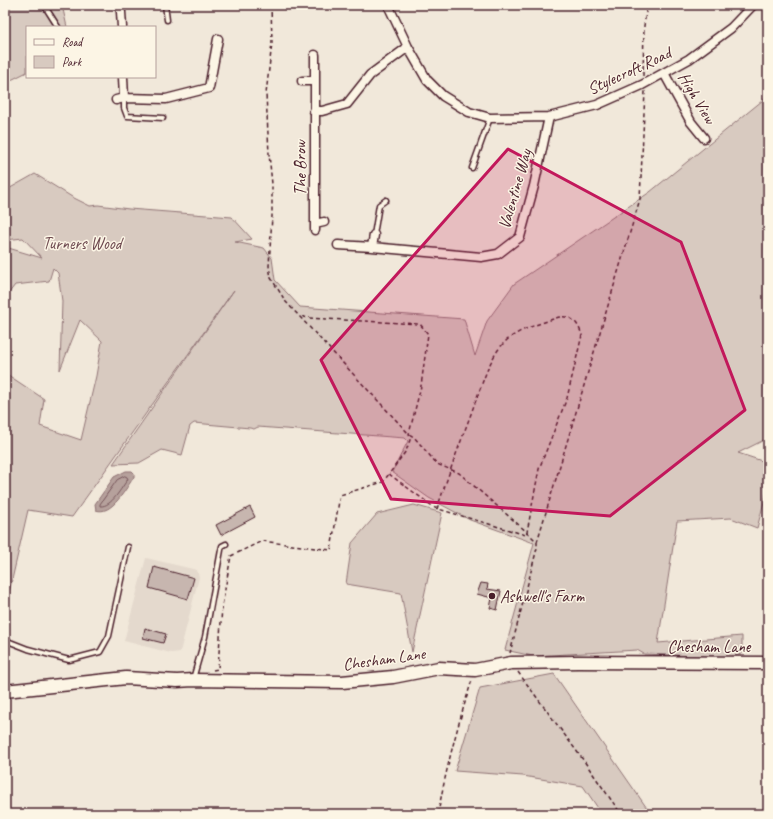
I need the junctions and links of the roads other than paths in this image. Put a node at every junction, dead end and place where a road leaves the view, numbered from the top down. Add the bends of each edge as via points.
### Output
1 (44, 5) edge
2 (119, 5) edge
3 (165, 5) edge
4 (388, 5) edge
5 (753, 5) edge
6 (167, 20) dead end
7 (57, 26) edge
8 (122, 26) edge
9 (218, 39) dead end
10 (408, 47) junction
11 (315, 55) dead end
12 (664, 73) junction
13 (123, 78) edge
14 (302, 81) dead end
15 (314, 81) junction
16 (120, 99) junction
17 (314, 111) junction
18 (549, 117) junction
19 (163, 118) dead end
20 (490, 118) junction
21 (704, 138) dead end
22 (472, 168) dead end
23 (386, 200) dead end
24 (324, 222) dead end
25 (374, 235) joint
26 (338, 245) dead end
27 (372, 246) junction
28 (226, 544) dead end
29 (128, 547) dead end
30 (5, 640) edge
31 (768, 663) edge
32 (193, 680) junction
33 (5, 691) edge

1 - 7 lane
2 - 8 street
3 - 6 lane
4 - 10 street, Stylecroft Road
5 - 12 street, Stylecroft Road via 731,28 689,60
9 - 16 street via 209,88 166,99
10 - 17 street via 370,76 347,104
10 - 20 street, Stylecroft Road via 427,80 443,96 469,112
11 - 15 street, The Brow
12 - 18 street, Stylecroft Road via 597,105
12 - 21 street, High View via 691,122
13 - 16 street
14 - 15 street
15 - 17 street, The Brow
16 - 19 lane via 127,116
17 - 24 street, The Brow via 315,227
18 - 20 street, Stylecroft Road
18 - 27 street, Valentine Way via 520,237 498,254 481,257
20 - 22 lane
23 - 25 lane via 379,204
25 - 27 street
26 - 27 street, Valentine Way
28 - 32 lane via 221,550
29 - 30 lane via 109,636 100,652 69,660
31 - 32 street, Chesham Lane via 509,663 475,670 440,668 393,677 342,682
32 - 33 street, Chesham Lane via 177,682 126,678

